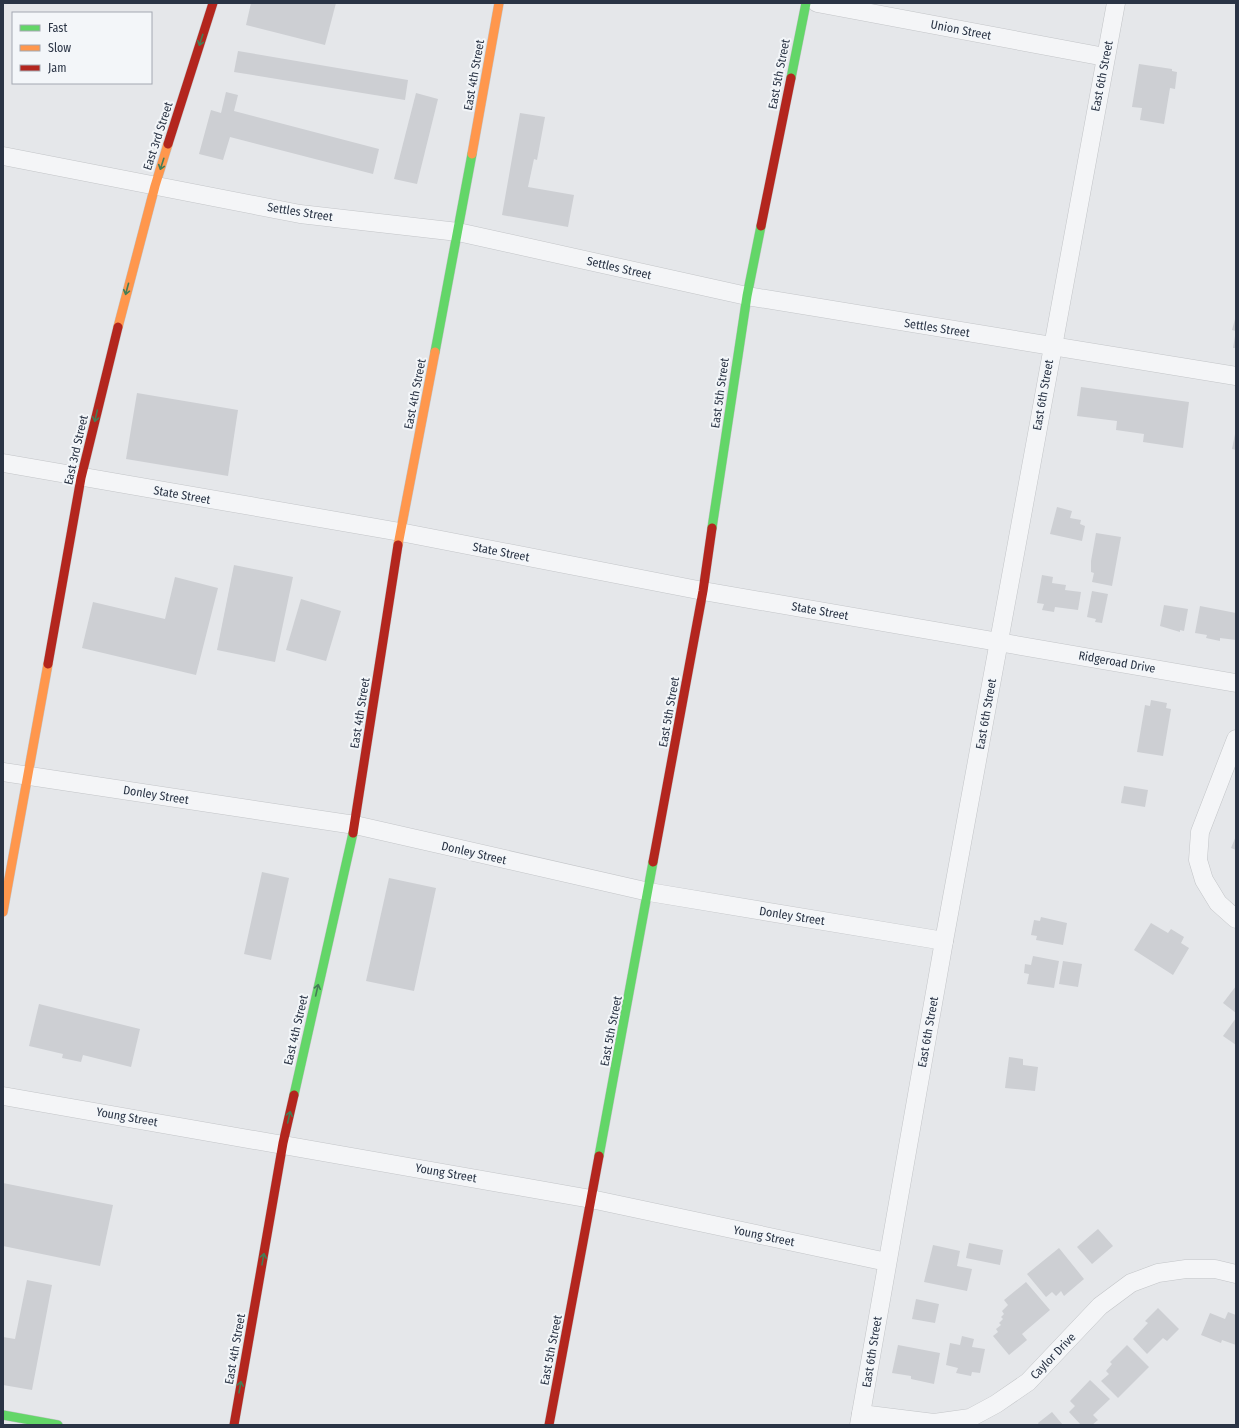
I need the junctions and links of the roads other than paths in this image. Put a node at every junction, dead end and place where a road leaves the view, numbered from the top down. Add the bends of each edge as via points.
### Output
1 (212, 3) edge
2 (499, 3) edge
3 (806, 3) edge
4 (817, 3) edge
5 (1116, 3) edge
6 (1105, 57) junction
7 (3, 156) edge
8 (155, 186) junction
9 (458, 232) junction
10 (747, 296) junction
11 (1051, 347) junction
12 (1236, 376) edge
13 (3, 463) edge
14 (81, 478) junction
15 (400, 532) junction
16 (703, 591) junction
17 (999, 642) junction
18 (1236, 682) edge
19 (1236, 739) edge
20 (3, 772) edge
21 (27, 776) junction
22 (355, 825) junction
23 (648, 892) junction
24 (3, 912) edge
25 (1236, 919) edge
26 (944, 941) junction
27 (3, 1096) edge
28 (283, 1143) junction
29 (592, 1199) junction
30 (887, 1262) junction
31 (1236, 1274) edge
32 (3, 1415) edge
33 (860, 1420) edge
34 (58, 1425) edge
35 (234, 1425) edge
36 (549, 1425) edge

1 -> 8 main road, East 3rd Street
2 - 9 main road, East 4th Street
3 - 10 main road, East 5th Street
4 - 6 street, Union Street
5 - 6 street, East 6th Street
6 - 11 street, East 6th Street
7 - 8 street, Settles Street
8 - 9 street, Settles Street via 300,214
8 -> 14 main road, East 3rd Street
9 - 10 street, Settles Street
9 - 15 main road, East 4th Street
10 - 11 street, Settles Street
10 - 16 main road, East 5th Street
11 - 12 street, Settles Street
11 - 17 street, East 6th Street
13 - 14 street, State Street
14 - 15 street, State Street
14 - 21 main road, East 3rd Street
15 - 16 street, State Street
15 - 22 main road, East 4th Street
16 - 17 street, State Street
16 - 23 main road, East 5th Street
17 - 18 street, Ridgeroad Drive
17 - 26 street, East 6th Street
19 - 25 street via 1200,832 1198,860 1204,880 1218,903
20 - 21 street, Donley Street
21 - 22 street, Donley Street
21 - 24 main road, East 3rd Street
22 - 23 street, Donley Street
28 -> 22 main road, East 4th Street
23 - 26 street, Donley Street
23 - 29 main road, East 5th Street
26 - 30 street, East 6th Street
27 - 28 street, Young Street
28 - 29 street, Young Street
35 -> 28 main road, East 4th Street
29 - 30 street, Young Street
29 - 36 main road, East 5th Street
30 - 33 street, East 6th Street
31 - 33 street, Caylor Drive via 1215,1269 1186,1268 1158,1273 1131,1284 1100,1306 1028,1382 970,1418 934,1423
32 - 34 main road

